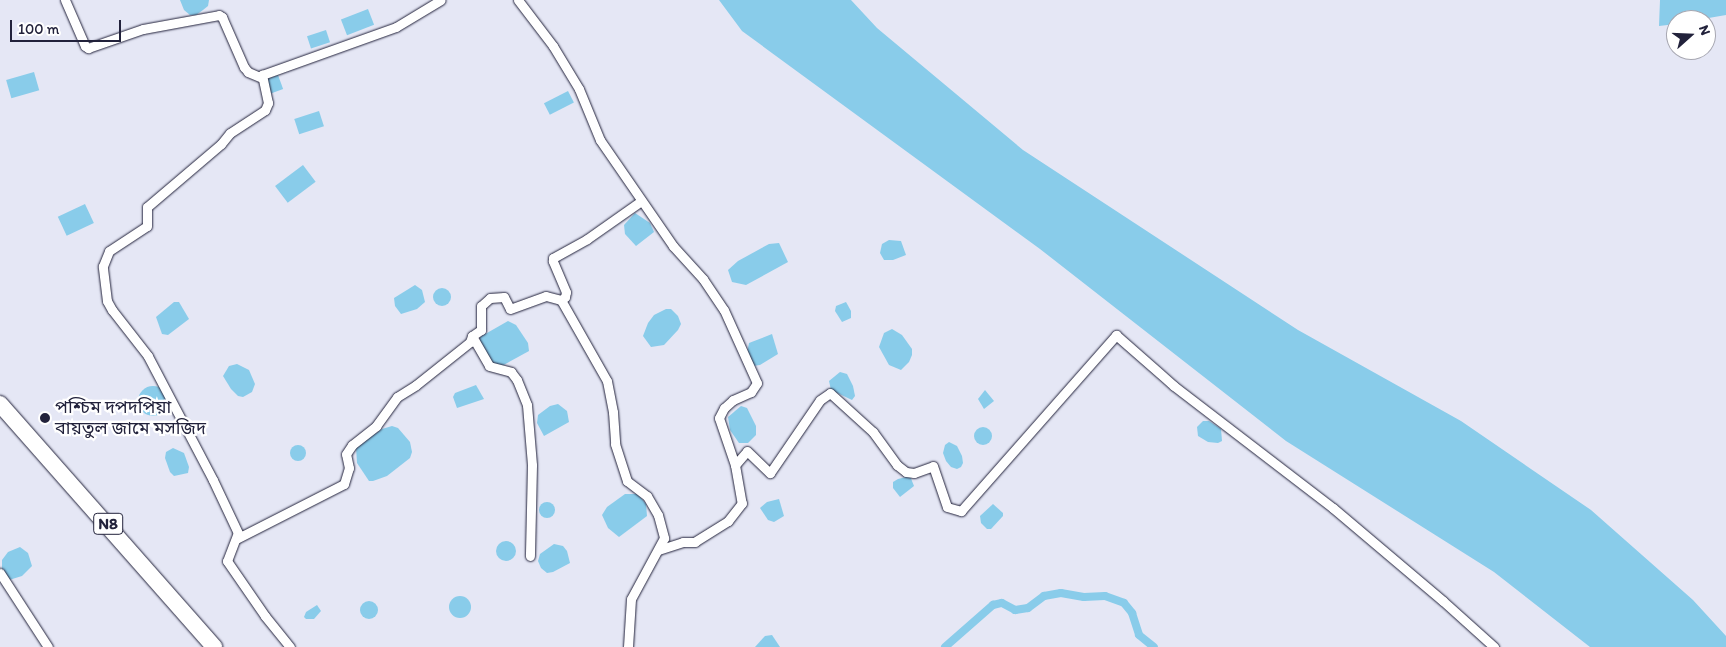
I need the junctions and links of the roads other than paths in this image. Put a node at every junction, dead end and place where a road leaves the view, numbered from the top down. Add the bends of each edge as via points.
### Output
1 (65, 0) edge
2 (441, 0) edge
3 (518, 0) edge
4 (262, 78) junction
5 (641, 201) junction
6 (561, 300) junction
7 (472, 336) junction
8 (0, 404) edge
9 (735, 465) junction
10 (238, 538) junction
11 (658, 550) junction
12 (530, 556) dead end
13 (0, 573) edge
14 (48, 647) edge
15 (214, 647) edge
16 (290, 647) edge
17 (628, 647) edge
18 (1494, 647) edge

1 - 4 street via 88,48 143,29 219,15 244,67
2 - 4 street via 396,27 265,72
3 - 5 street via 579,88 600,140
4 - 10 street via 268,103 264,110 230,133 147,207 147,226 109,251 103,266 107,301 137,340 166,387
5 - 6 street via 587,239 553,258 566,292
5 - 9 street via 724,310 757,384 751,392 724,408 719,418
6 - 7 street via 546,296 510,309 504,297 490,298 481,306 481,330
6 - 11 street via 607,381 615,444 627,482 647,496 658,515 664,538
7 - 10 street via 470,342 397,397 376,426 352,445 346,454 349,468 344,484
7 - 12 street via 489,366 511,372 527,406 532,465
8 - 15 highway, N8
9 - 11 street via 742,503 728,521 695,542 683,542
9 - 18 street via 747,451 770,473 820,400 830,394 873,432 906,472 914,473 933,466 947,507 961,511 1116,335 1174,386 1333,508
10 - 16 street via 227,562
11 - 17 street via 631,599
13 - 14 street

